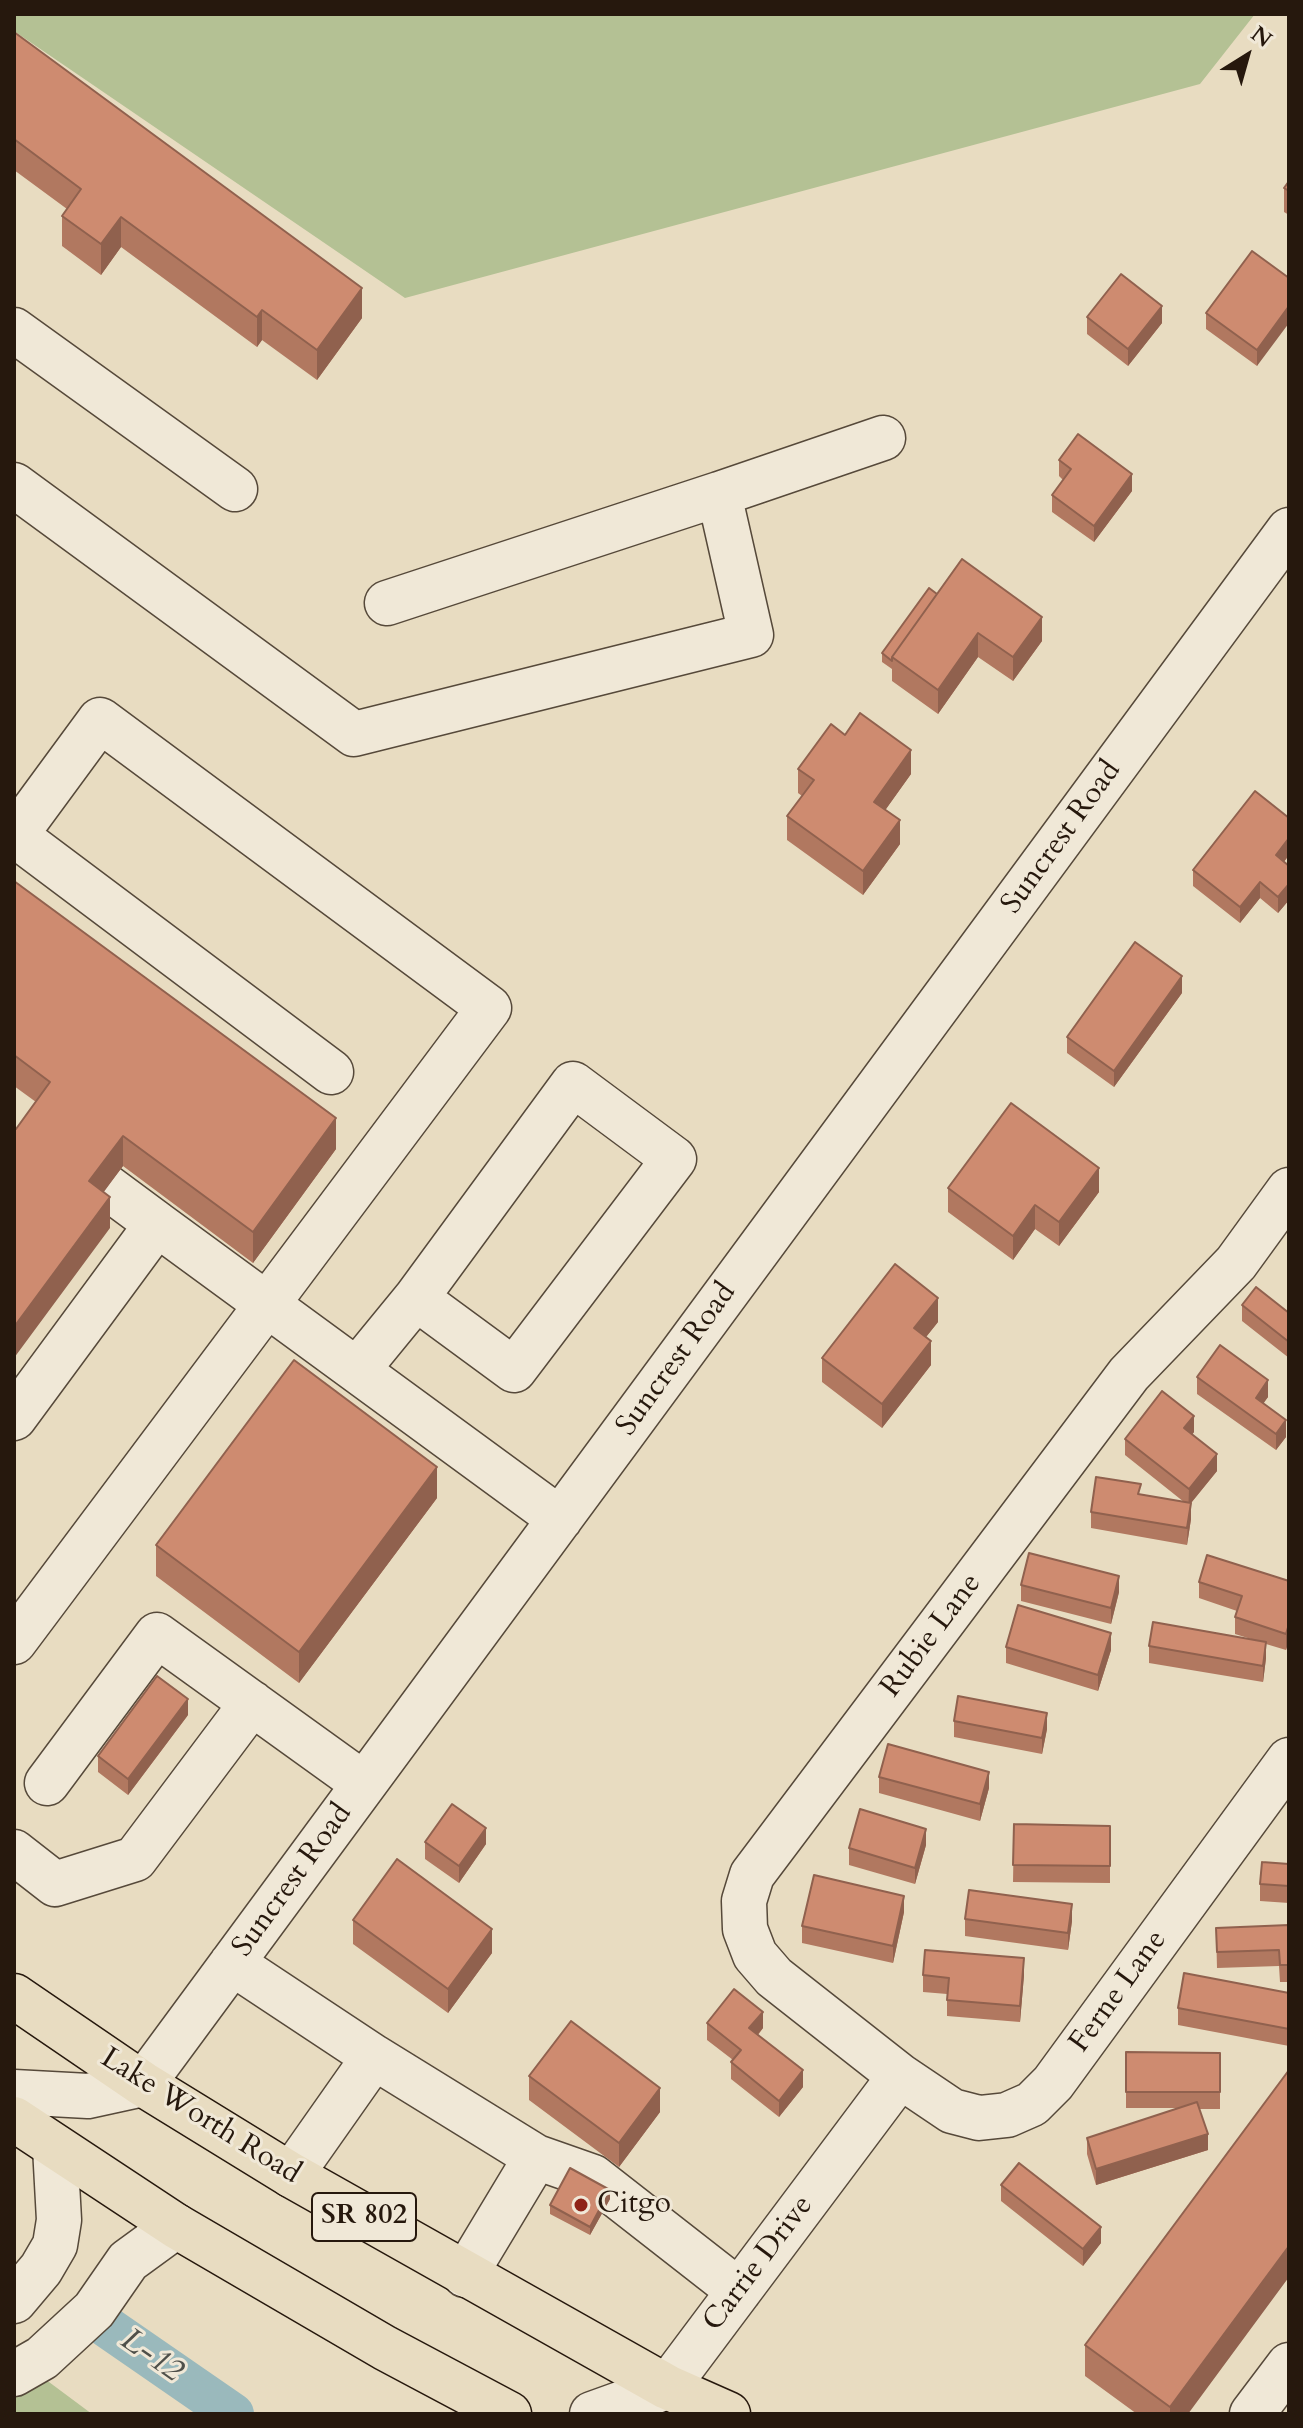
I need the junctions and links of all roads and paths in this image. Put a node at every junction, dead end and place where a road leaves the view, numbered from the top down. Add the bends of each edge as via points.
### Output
1 (14, 330) edge
2 (883, 438) dead end
3 (14, 485) edge
4 (235, 489) dead end
5 (719, 494) junction
6 (1289, 530) edge
7 (387, 603) dead end
8 (15, 836) edge
9 (331, 1072) dead end
10 (107, 1187) edge
11 (1289, 1190) edge
12 (157, 1224) junction
13 (416, 1298) junction
14 (268, 1304) junction
15 (357, 1370) junction
16 (14, 1418) edge
17 (560, 1519) junction
18 (14, 1642) edge
19 (252, 1703) junction
20 (1289, 1760) edge
21 (47, 1783) dead end
22 (364, 1784) junction
23 (14, 1852) edge
24 (232, 1963) junction
25 (14, 1996) edge
26 (374, 2057) junction
27 (900, 2076) junction
28 (143, 2084) junction
29 (14, 2092) edge
30 (14, 2119) edge
31 (55, 2147) junction
32 (536, 2157) junction
33 (291, 2175) junction
34 (176, 2226) junction
35 (465, 2275) junction
36 (739, 2291) junction
37 (14, 2301) edge
38 (1289, 2365) edge
39 (14, 2374) edge
40 (667, 2387) junction
41 (509, 2414) edge
42 (592, 2414) edge
43 (728, 2414) edge
44 (1252, 2414) edge

1 - 4 street
2 - 5 street
3 - 5 street via 354,734 751,635
5 - 7 street
6 - 17 street, Suncrest Road
8 - 9 street
8 - 14 street via 100,720 489,1008
10 - 12 street
11 - 27 street, Rubie Lane via 1236,1263 1129,1374 752,1875 744,1915 755,1955 774,1977
12 - 14 street
12 - 16 street
13 - 13 street via 514,1370 674,1159 573,1084
13 - 15 street
14 - 15 street
14 - 18 street
15 - 17 street
17 - 22 street, Suncrest Road
19 - 21 street via 157,1635
19 - 22 street
19 - 23 street via 135,1859 55,1884
20 - 27 street, Ferne Lane via 1053,2083 1032,2104 1007,2115 979,2118 952,2111
22 - 24 street, Suncrest Road
24 - 26 street
24 - 28 street, Suncrest Road
25 - 28 main road, Lake Worth Road / SR 802
26 - 32 street
26 - 33 street
27 - 36 street, Carrie Drive
28 - 29 street via 88,2096
28 - 33 main road, Lake Worth Road / SR 802
30 - 31 main road
31 - 34 main road
31 - 37 street via 55,2245
32 - 35 street
32 - 36 street via 593,2177
33 - 35 main road, Lake Worth Road / SR 802
34 - 39 street via 128,2261 94,2310 42,2358
34 - 41 main road
35 - 40 main road, Lake Worth Road / SR 802
36 - 40 street, Carrie Drive
38 - 44 street
40 - 42 street
40 - 43 main road, Lake Worth Road / SR 802

